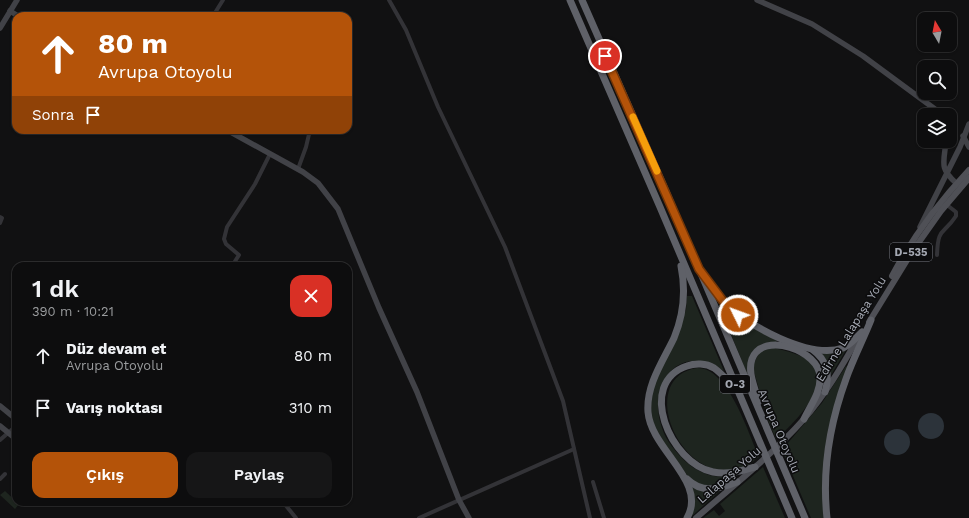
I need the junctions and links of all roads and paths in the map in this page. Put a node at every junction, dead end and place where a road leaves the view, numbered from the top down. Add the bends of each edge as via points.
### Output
1 (17, 0) edge
2 (223, 0) edge
3 (389, 0) edge
4 (570, 0) edge
5 (582, 0) edge
6 (757, 0) edge
7 (10, 11) joint
8 (216, 12) edge
9 (0, 28) edge
10 (933, 108) edge
11 (969, 124) edge
12 (233, 134) edge
13 (309, 134) edge
14 (963, 136) junction
15 (969, 147) edge
16 (945, 148) edge
17 (270, 154) junction
18 (298, 169) junction
19 (969, 170) edge
20 (946, 174) junction
21 (969, 178) edge
22 (959, 185) junction
23 (947, 205) junction
24 (0, 217) edge
25 (0, 223) edge
26 (906, 249) junction
27 (678, 250) junction
28 (937, 255) dead end
29 (235, 262) edge
30 (699, 269) junction
31 (871, 320) junction
32 (862, 332) junction
33 (810, 348) junction
34 (737, 390) junction
35 (825, 392) junction
36 (0, 406) edge
37 (759, 412) junction
38 (12, 414) edge
39 (804, 419) junction
40 (0, 426) edge
41 (12, 430) edge
42 (792, 431) joint
43 (8, 433) junction
44 (12, 436) edge
45 (0, 440) edge
46 (574, 449) junction
47 (755, 467) junction
48 (5, 474) dead end
49 (682, 475) junction
50 (0, 479) edge
51 (594, 482) dead end
52 (737, 482) junction
53 (459, 500) junction
54 (286, 506) edge
55 (296, 518) edge
56 (419, 518) edge
57 (469, 518) edge
58 (590, 518) edge
59 (604, 518) edge
60 (687, 518) edge
61 (696, 518) edge
62 (792, 518) edge
63 (805, 518) edge
64 (827, 518) edge

1 - 7 street
2 - 8 street
3 - 46 street via 406,30 438,106 505,247 563,401
4 - 27 highway, Avrupa Otoyolu / O-3
5 - 30 highway, Avrupa Otoyolu / O-3
6 - 10 street via 812,24 862,56
7 - 9 street
11 - 14 street
12 - 17 street
13 - 18 street
14 - 15 street
14 - 20 street
16 - 20 street
17 - 18 street
17 - 29 street via 255,184 227,227 224,239 226,244 239,255
18 - 53 street via 318,183 338,209 417,392
19 - 22 main road, D-535
20 - 22 street
20 - 26 street
21 - 22 main road, Edirne Lalapaşa Yolu / D-535
22 - 23 main road, Edirne Lalapaşa Yolu / D-535
22 - 26 main road, D-535
23 - 28 street via 956,212 956,216 941,231
23 - 31 main road, Edirne Lalapaşa Yolu / D-535 via 912,252
24 - 25 street
26 - 32 main road, D-535
27 - 34 highway, Avrupa Otoyolu / O-3
27 - 49 highway via 684,289 681,317 654,380 648,411 656,437
30 - 33 highway via 723,301 738,315 770,334
30 - 37 highway, Avrupa Otoyolu / O-3
31 - 32 main road, Edirne Lalapaşa Yolu / D-535
31 - 64 highway via 846,380 832,433 825,487
32 - 33 highway via 842,348 829,351
32 - 35 main road, Edirne Lalapaşa Yolu / D-535
33 - 35 highway via 826,363 828,374
34 - 47 highway via 713,367 699,364 685,367 674,373 665,386 662,408 665,426 677,447 705,470 729,473
34 - 62 highway, Avrupa Otoyolu / O-3
35 - 39 main road, Edirne Lalapaşa Yolu / D-535
36 - 38 street
37 - 39 highway via 752,377 752,360 759,349 776,344 808,356 819,369 818,390
37 - 63 highway, Avrupa Otoyolu / O-3
39 - 42 main road, Edirne Lalapaşa Yolu / D-535
40 - 43 street
41 - 43 street
42 - 47 main road, Lalapaşa Yolu / D-535
43 - 44 street
43 - 45 street
46 - 53 street
46 - 58 street
47 - 52 main road, Lalapaşa Yolu / D-535
48 - 50 street
49 - 52 highway via 704,489 714,489
49 - 60 highway via 692,499
51 - 59 street
52 - 61 main road, Lalapaşa Yolu / D-535
53 - 56 street
53 - 57 street
54 - 55 street

